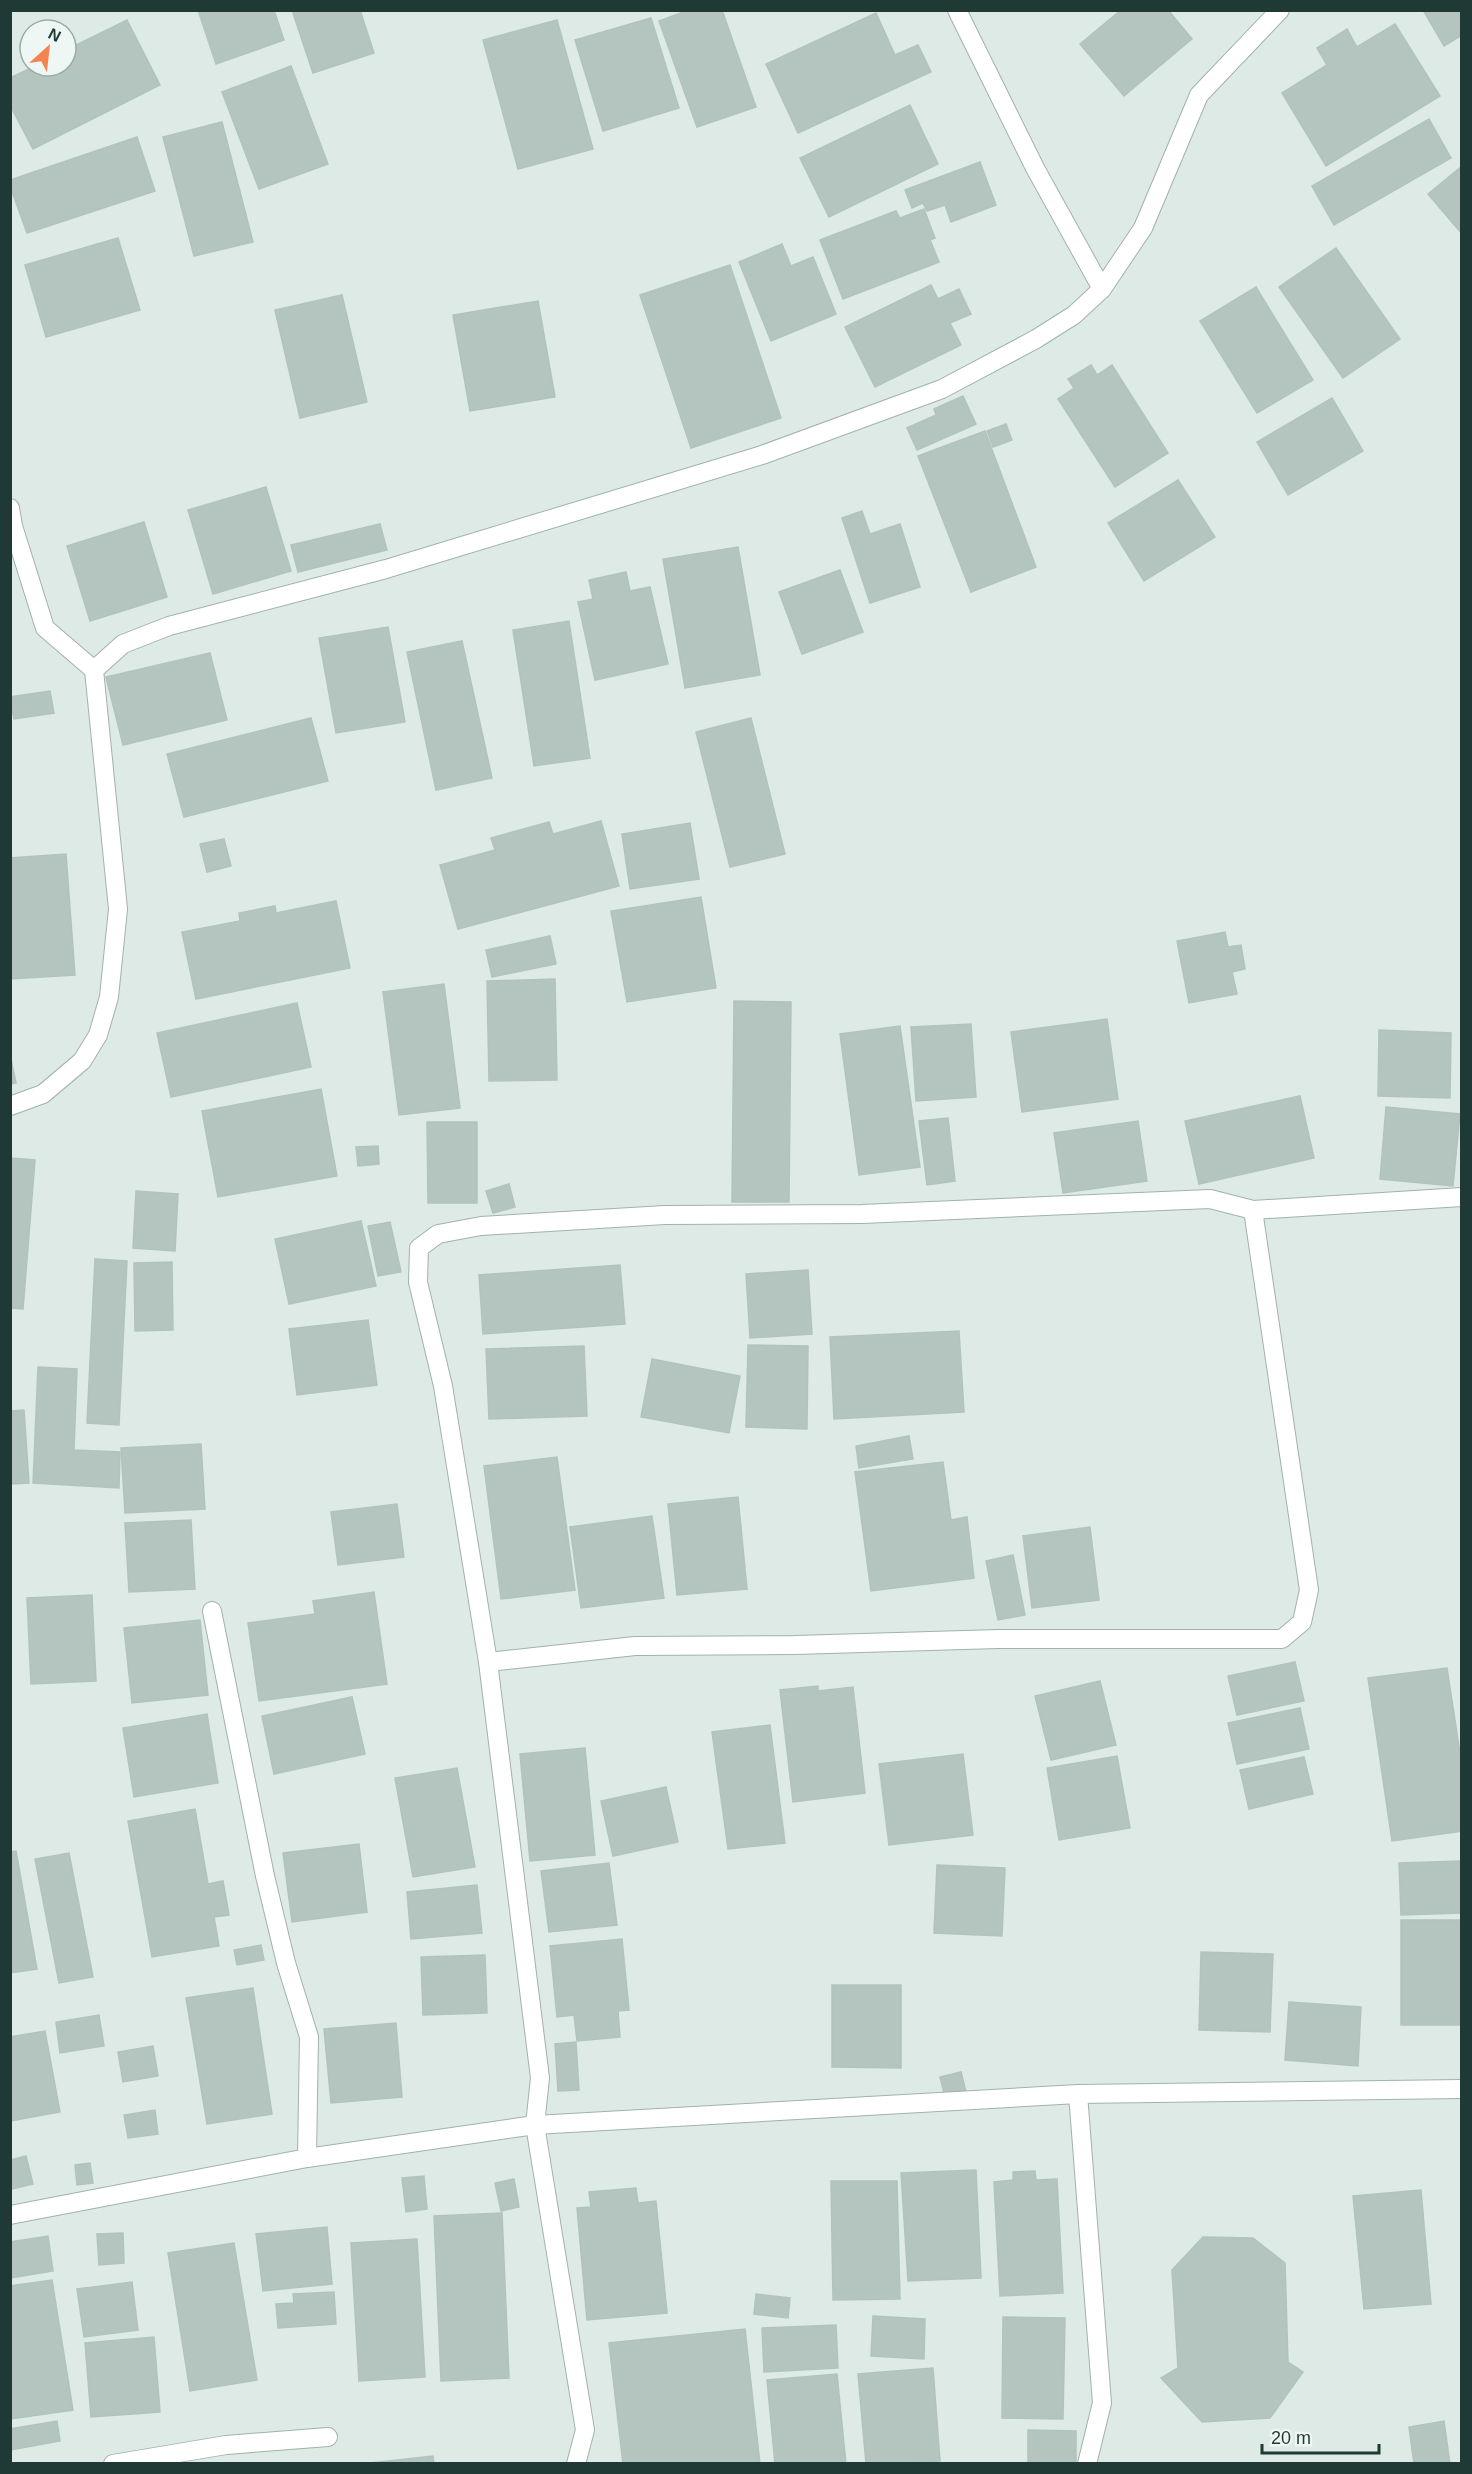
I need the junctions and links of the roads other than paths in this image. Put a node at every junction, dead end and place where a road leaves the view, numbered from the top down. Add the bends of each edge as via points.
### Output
1 (957, 10) edge
2 (1280, 10) edge
3 (1102, 289) junction
4 (10, 508) edge
5 (94, 670) junction
6 (10, 1106) edge
7 (1461, 1197) edge
8 (1253, 1210) junction
9 (212, 1611) dead end
10 (488, 1662) junction
11 (1461, 2089) edge
12 (1078, 2094) junction
13 (535, 2124) junction
14 (307, 2158) junction
15 (10, 2215) edge
16 (328, 2437) dead end
17 (113, 2463) edge
18 (576, 2463) edge
19 (1088, 2463) edge

1 - 3 street via 1035,168
2 - 3 street via 1199,95 1143,228
3 - 5 street via 1074,315 1036,339 942,389 762,455 386,569 169,626 123,644
4 - 5 street via 45,628
5 - 6 street via 118,909 109,997 98,1035 82,1061 43,1094
7 - 8 street
8 - 10 street via 1309,1590 1302,1622 1282,1639 998,1639 635,1646
8 - 10 street via 1210,1199 862,1214 665,1215 481,1226 438,1234 419,1248 418,1281 443,1386
9 - 14 street via 265,1876 309,2037
10 - 13 street via 540,2078
11 - 12 street
12 - 13 street
12 - 19 street via 1102,2403
13 - 14 street
13 - 18 street via 585,2430
14 - 15 street
16 - 17 street via 226,2445

